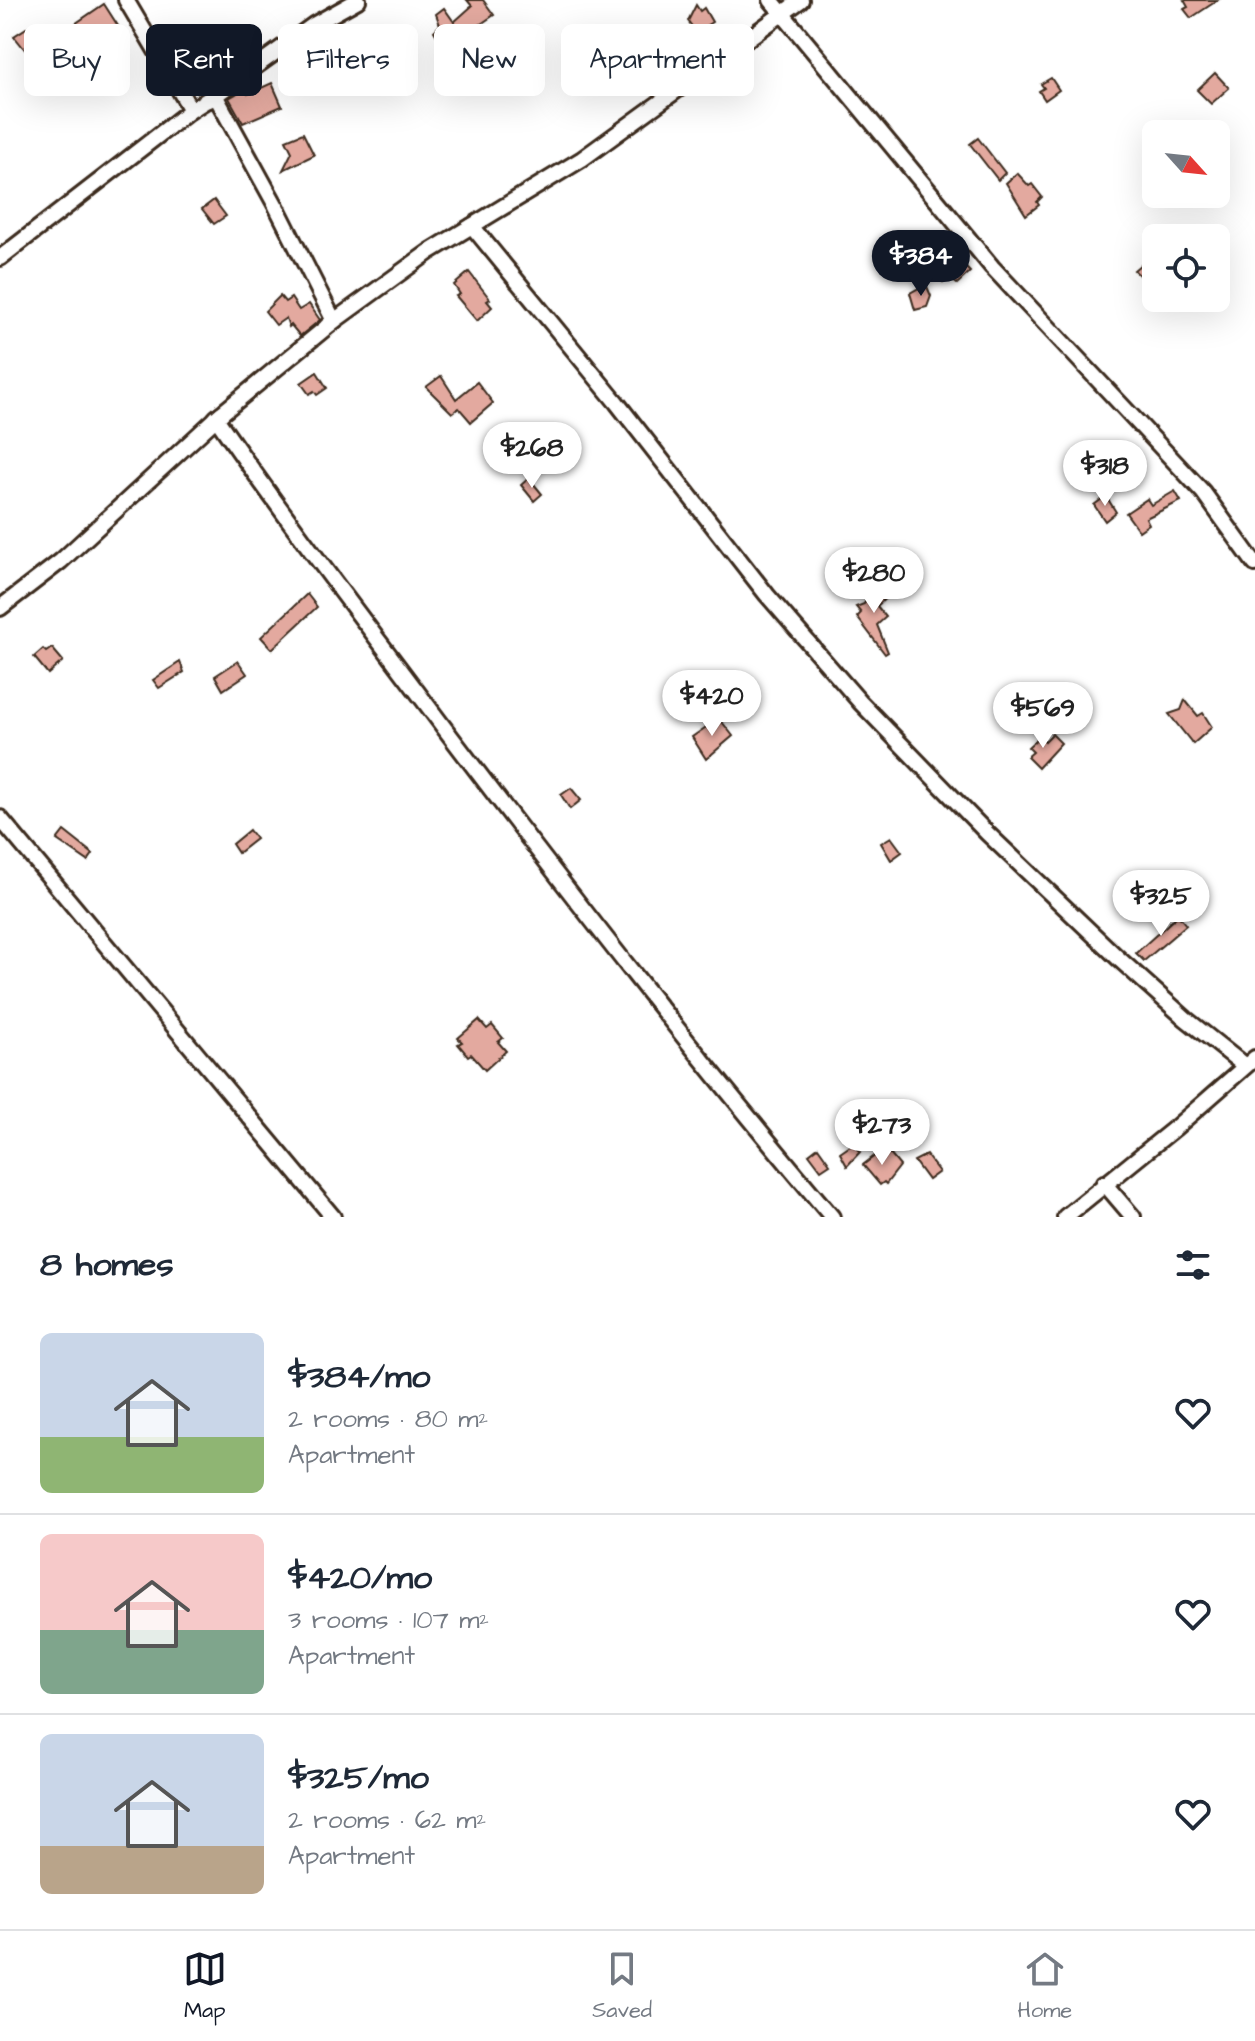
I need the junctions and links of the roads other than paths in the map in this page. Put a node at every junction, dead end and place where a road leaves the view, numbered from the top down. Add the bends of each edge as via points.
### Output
1 (126, 0) edge
2 (358, 0) edge
3 (771, 0) edge
4 (801, 0) edge
5 (782, 14) junction
6 (262, 62) edge
7 (213, 96) edge
8 (214, 96) edge
9 (216, 96) edge
10 (191, 110) junction
11 (472, 226) junction
12 (0, 259) edge
13 (334, 321) junction
14 (216, 418) junction
15 (1255, 564) edge
16 (0, 608) edge
17 (0, 818) edge
18 (1250, 1062) edge
19 (1104, 1183) junction
20 (333, 1217) edge
21 (832, 1217) edge
22 (1065, 1217) edge
23 (1133, 1217) edge

1 - 10 street
2 - 6 street
3 - 5 street
4 - 5 street
5 - 11 street via 582,159
5 - 15 street via 992,267 1203,492
7 - 10 street
8 - 12 street
9 - 13 street
10 - 12 street
11 - 13 street
11 - 18 street via 767,595 860,702 1118,958 1186,1019
13 - 14 street
14 - 16 street via 61,561
14 - 21 street via 277,507 610,944
17 - 20 street
18 - 19 street
19 - 22 street
19 - 23 street

